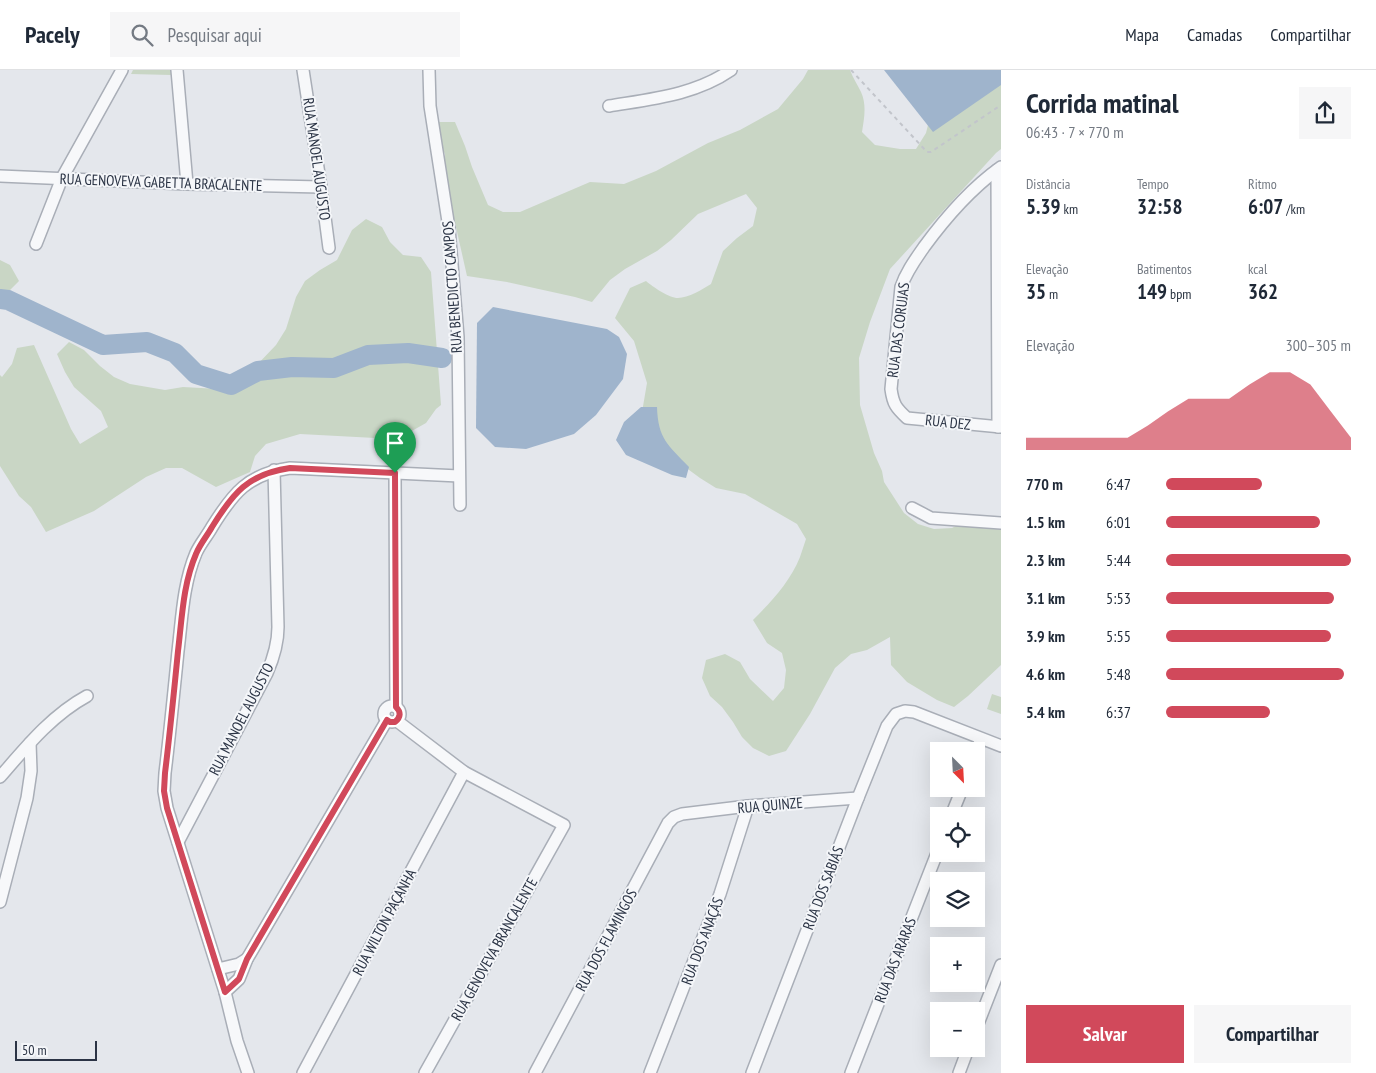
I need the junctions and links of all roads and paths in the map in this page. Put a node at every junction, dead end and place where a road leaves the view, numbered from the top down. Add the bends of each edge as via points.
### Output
1 (122, 70) edge
2 (178, 70) edge
3 (304, 70) edge
4 (429, 70) edge
5 (731, 70) edge
6 (852, 70) edge
7 (1001, 105) edge
8 (609, 106) dead end
9 (999, 169) edge
10 (0, 176) edge
11 (62, 178) junction
12 (187, 184) junction
13 (321, 187) junction
14 (36, 244) dead end
15 (329, 248) dead end
16 (898, 410) joint
17 (1000, 427) edge
18 (274, 470) junction
19 (395, 473) junction
20 (459, 476) junction
21 (460, 505) dead end
22 (912, 508) dead end
23 (1001, 523) edge
24 (87, 696) dead end
25 (392, 720) junction
26 (981, 739) junction
27 (30, 742) junction
28 (980, 742) edge
29 (1001, 746) edge
30 (464, 772) junction
31 (0, 777) edge
32 (858, 798) junction
33 (748, 806) junction
34 (682, 814) joint
35 (178, 842) junction
36 (934, 862) edge
37 (0, 902) edge
38 (247, 959) junction
39 (1001, 965) edge
40 (218, 969) junction
41 (225, 992) junction
42 (985, 1006) edge
43 (965, 1057) edge
44 (248, 1073) edge
45 (303, 1073) edge
46 (424, 1073) edge
47 (535, 1073) edge
48 (650, 1073) edge
49 (752, 1073) edge
50 (851, 1073) edge
51 (959, 1073) edge

1 - 11 street
2 - 12 street
3 - 13 street, RUA MANOEL AUGUSTO
4 - 20 street, RUA BENEDICTO CAMPOS via 430,106 449,228 458,337
5 - 8 street via 683,93
6 - 7 path via 927,152
9 - 16 street, RUA DAS CORUJAS via 964,198 905,274 901,287 892,389
9 - 17 street
10 - 11 street, RUA GENOVEVA GABETTA BRACALENTE
11 - 12 street, RUA GENOVEVA GABETTA BRACALENTE
11 - 14 street
12 - 13 street, RUA GENOVEVA GABETTA BRACALENTE
13 - 15 street, RUA MANOEL AUGUSTO
16 - 17 street, RUA DEZ via 907,418
18 - 19 street
18 - 35 street, RUA MANOEL AUGUSTO via 278,642 267,673
18 - 35 street via 246,484 225,506 196,552 185,592 164,791
19 - 20 street
19 - 25 street via 396,707 384,712 385,717
20 - 21 street, RUA BENEDICTO CAMPOS
22 - 23 street via 931,518
24 - 27 street via 71,704
25 - 30 street
25 - 38 street
26 - 28 street
26 - 29 street
26 - 32 street, RUA DOS SABIÁS via 914,712 896,714 887,726
27 - 31 street
27 - 37 street via 31,771 27,798
30 - 45 street, RUA WILTON PAÇANHA
30 - 46 street, RUA GENOVEVA BRANCALENTE via 564,826
32 - 33 street, RUA QUINZE
32 - 49 street, RUA DOS SABIÁS
33 - 34 street, RUA QUINZE
33 - 48 street, RUA DOS ANAÇÃS via 720,894
34 - 47 street, RUA DOS FLAMINGOS via 668,823
35 - 40 street
36 - 50 street, RUA DAS ARARAS
38 - 40 street
38 - 41 street via 239,979
39 - 42 street
40 - 41 street
41 - 44 street
43 - 51 street

